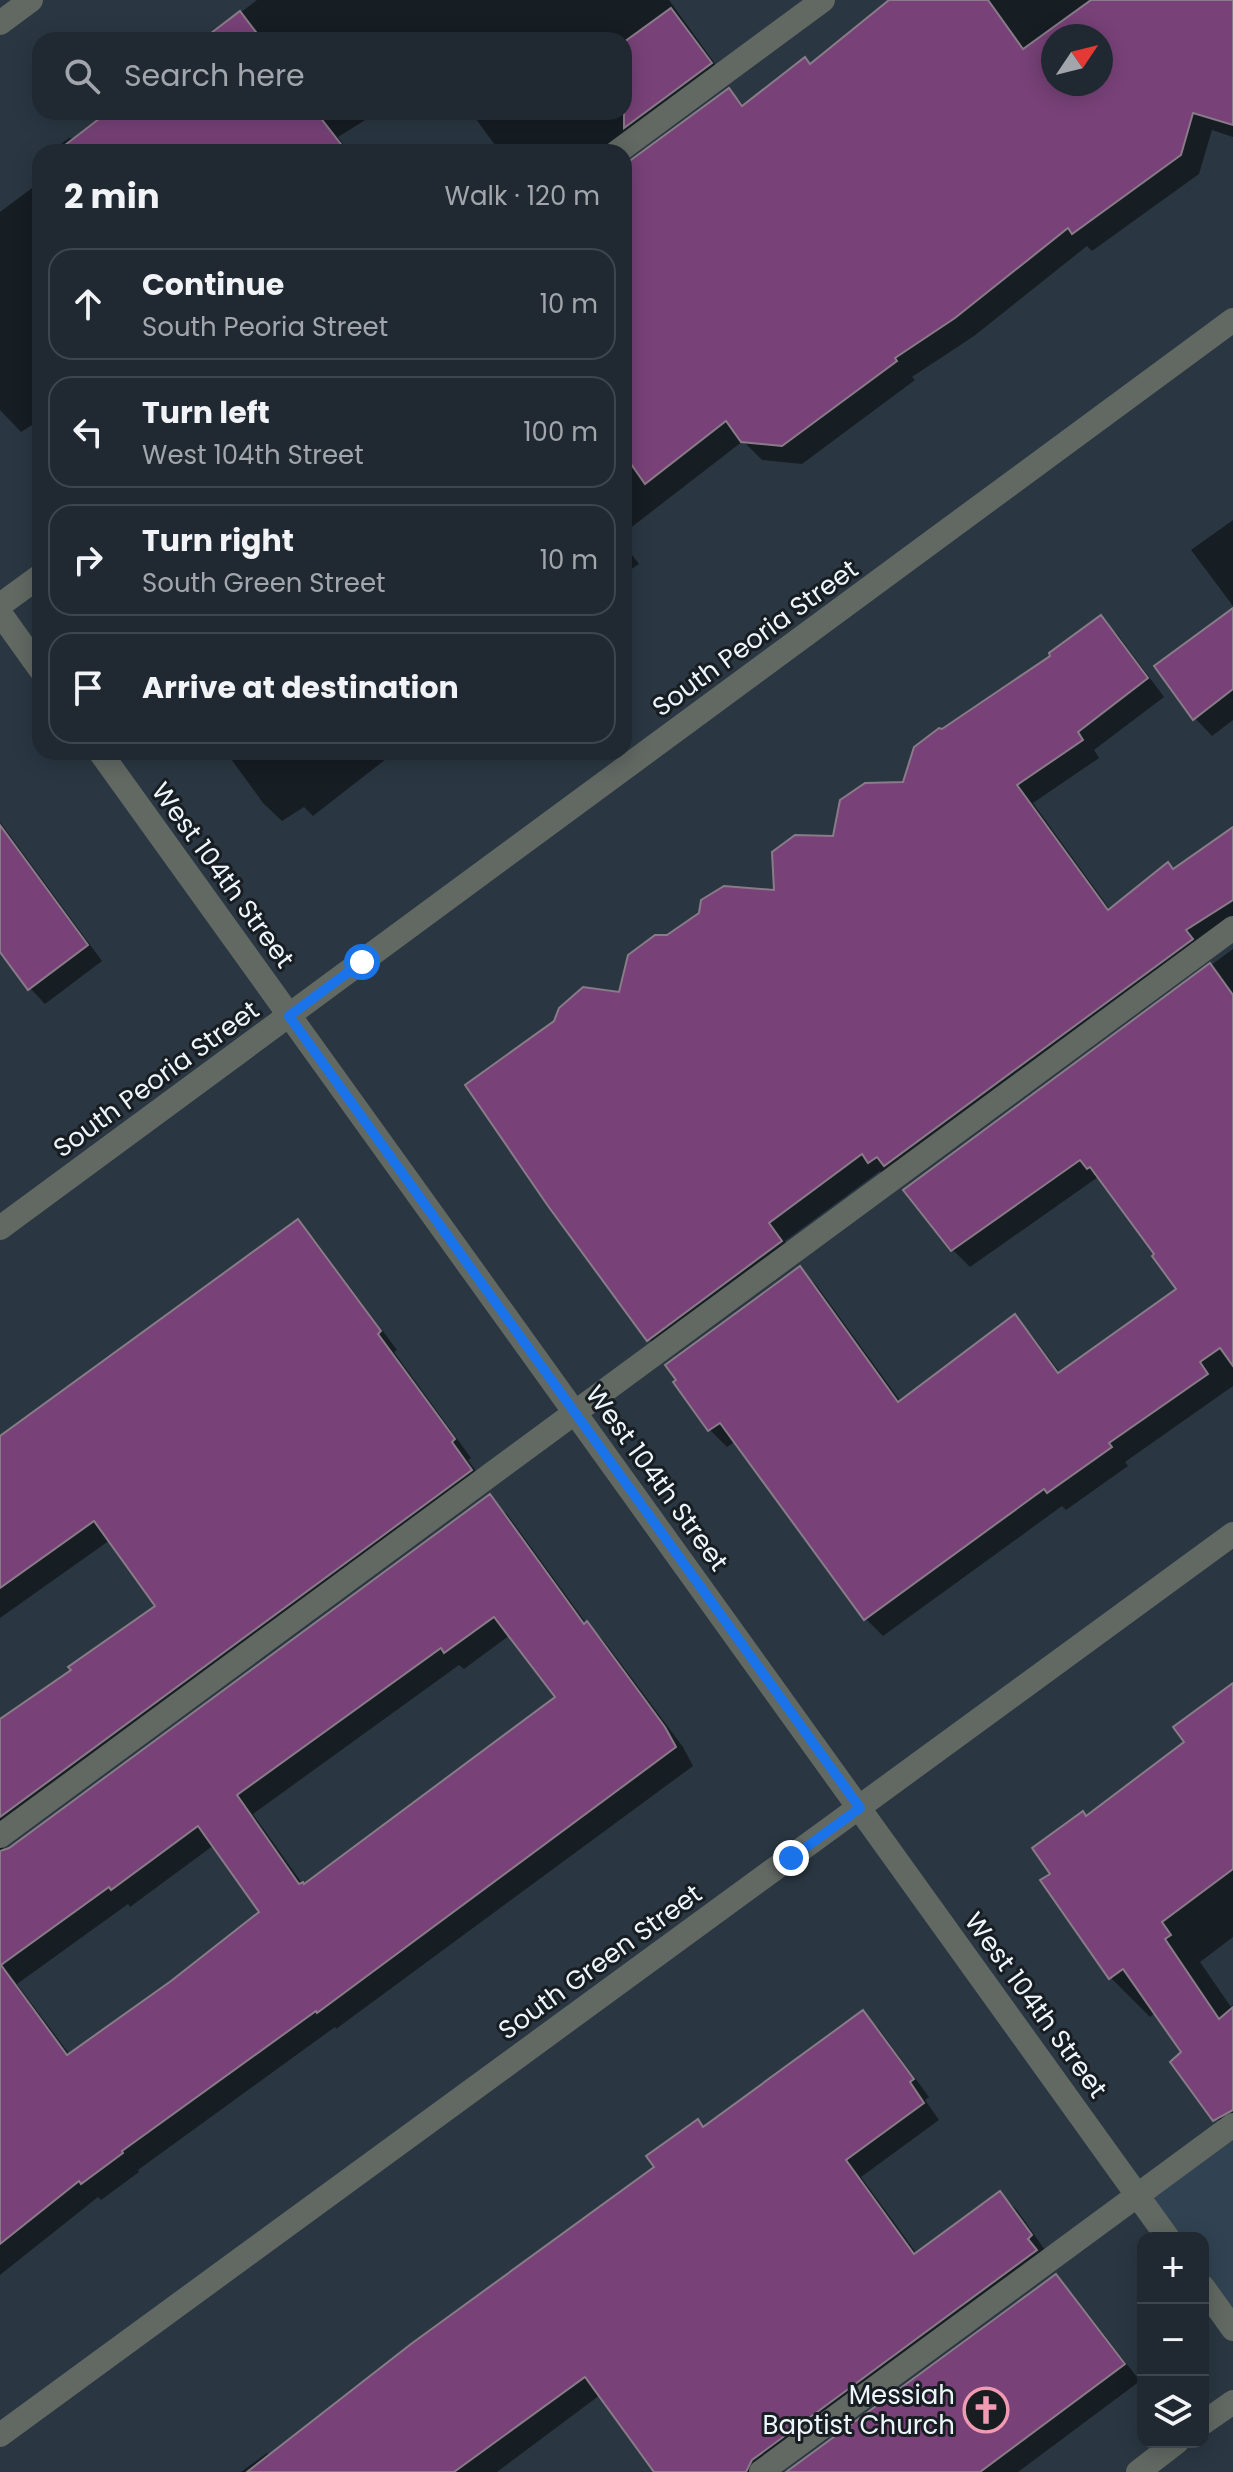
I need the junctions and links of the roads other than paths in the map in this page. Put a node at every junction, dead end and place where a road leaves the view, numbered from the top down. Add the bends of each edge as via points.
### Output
1 (31, 0) edge
2 (823, 0) edge
3 (0, 23) edge
4 (628, 144) edge
5 (1233, 320) edge
6 (32, 582) edge
7 (0, 605) edge
8 (0, 613) edge
9 (32, 658) edge
10 (106, 760) edge
11 (1233, 928) edge
12 (289, 1016) junction
13 (0, 1228) edge
14 (575, 1412) junction
15 (1233, 1534) edge
16 (860, 1808) junction
17 (0, 1836) edge
18 (1233, 2125) edge
19 (1138, 2195) junction
20 (1164, 2232) edge
21 (1209, 2295) edge
22 (1233, 2329) edge
23 (1233, 2402) edge
24 (1209, 2419) edge
25 (0, 2435) edge
26 (1169, 2448) edge
27 (761, 2472) edge
28 (1138, 2472) edge

1 - 3 street
2 - 4 street
5 - 12 street, South Peoria Street
6 - 7 street
8 - 9 street
10 - 12 street, West 104th Street
11 - 14 street
12 - 13 street, South Peoria Street
12 - 14 street, West 104th Street
14 - 16 street, West 104th Street
14 - 17 street
15 - 16 street, South Green Street
16 - 19 street, West 104th Street
16 - 25 street, South Green Street
18 - 19 street
19 - 20 street, West 104th Street
19 - 27 street
21 - 22 street
23 - 24 street
26 - 28 street

